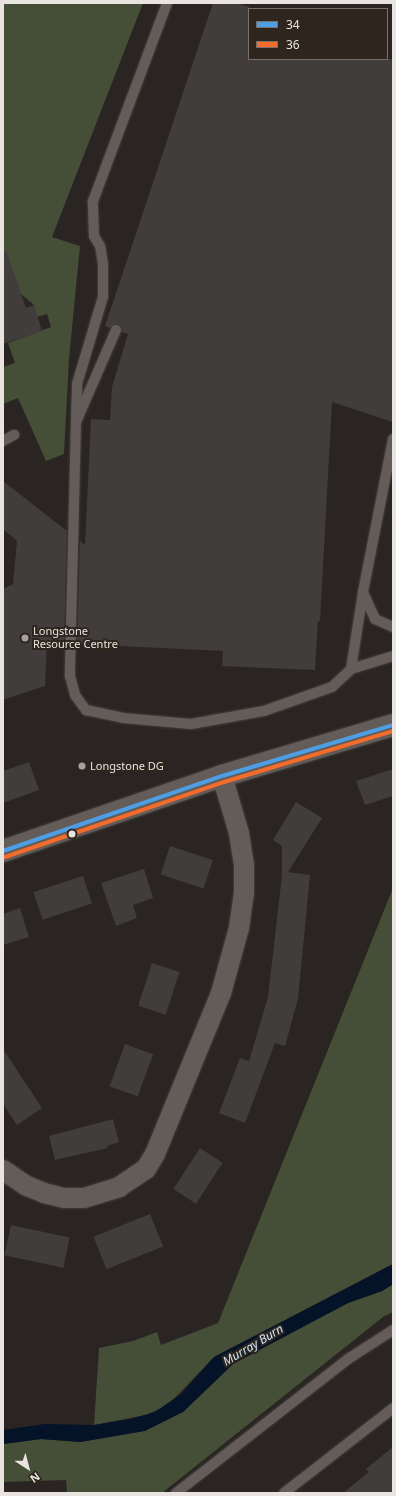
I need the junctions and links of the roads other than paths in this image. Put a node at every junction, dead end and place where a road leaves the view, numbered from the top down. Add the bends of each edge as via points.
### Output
1 (167, 3) edge
2 (116, 330) dead end
3 (76, 422) junction
4 (14, 435) dead end
5 (393, 439) edge
6 (3, 441) edge
7 (363, 592) junction
8 (393, 627) edge
9 (393, 656) edge
10 (351, 669) junction
11 (393, 725) edge
12 (222, 776) junction
13 (3, 851) edge
14 (3, 1170) edge
15 (393, 1330) edge
16 (393, 1408) edge
17 (176, 1493) edge
18 (284, 1493) edge

1 - 3 lane via 93,201 94,236 100,246 103,297 77,384
2 - 3 lane
3 - 10 lane via 70,676 75,695 86,710 123,718 191,724 264,712 332,687
4 - 6 lane
5 - 7 lane
7 - 8 lane via 375,619
7 - 10 lane
9 - 10 lane
11 - 12 street
12 - 13 street
12 - 14 street via 239,833 244,865 244,894 239,928 221,993 155,1154 146,1169 119,1187 84,1198 64,1198 44,1193 27,1186
15 - 17 lane via 348,1359
16 - 18 lane

